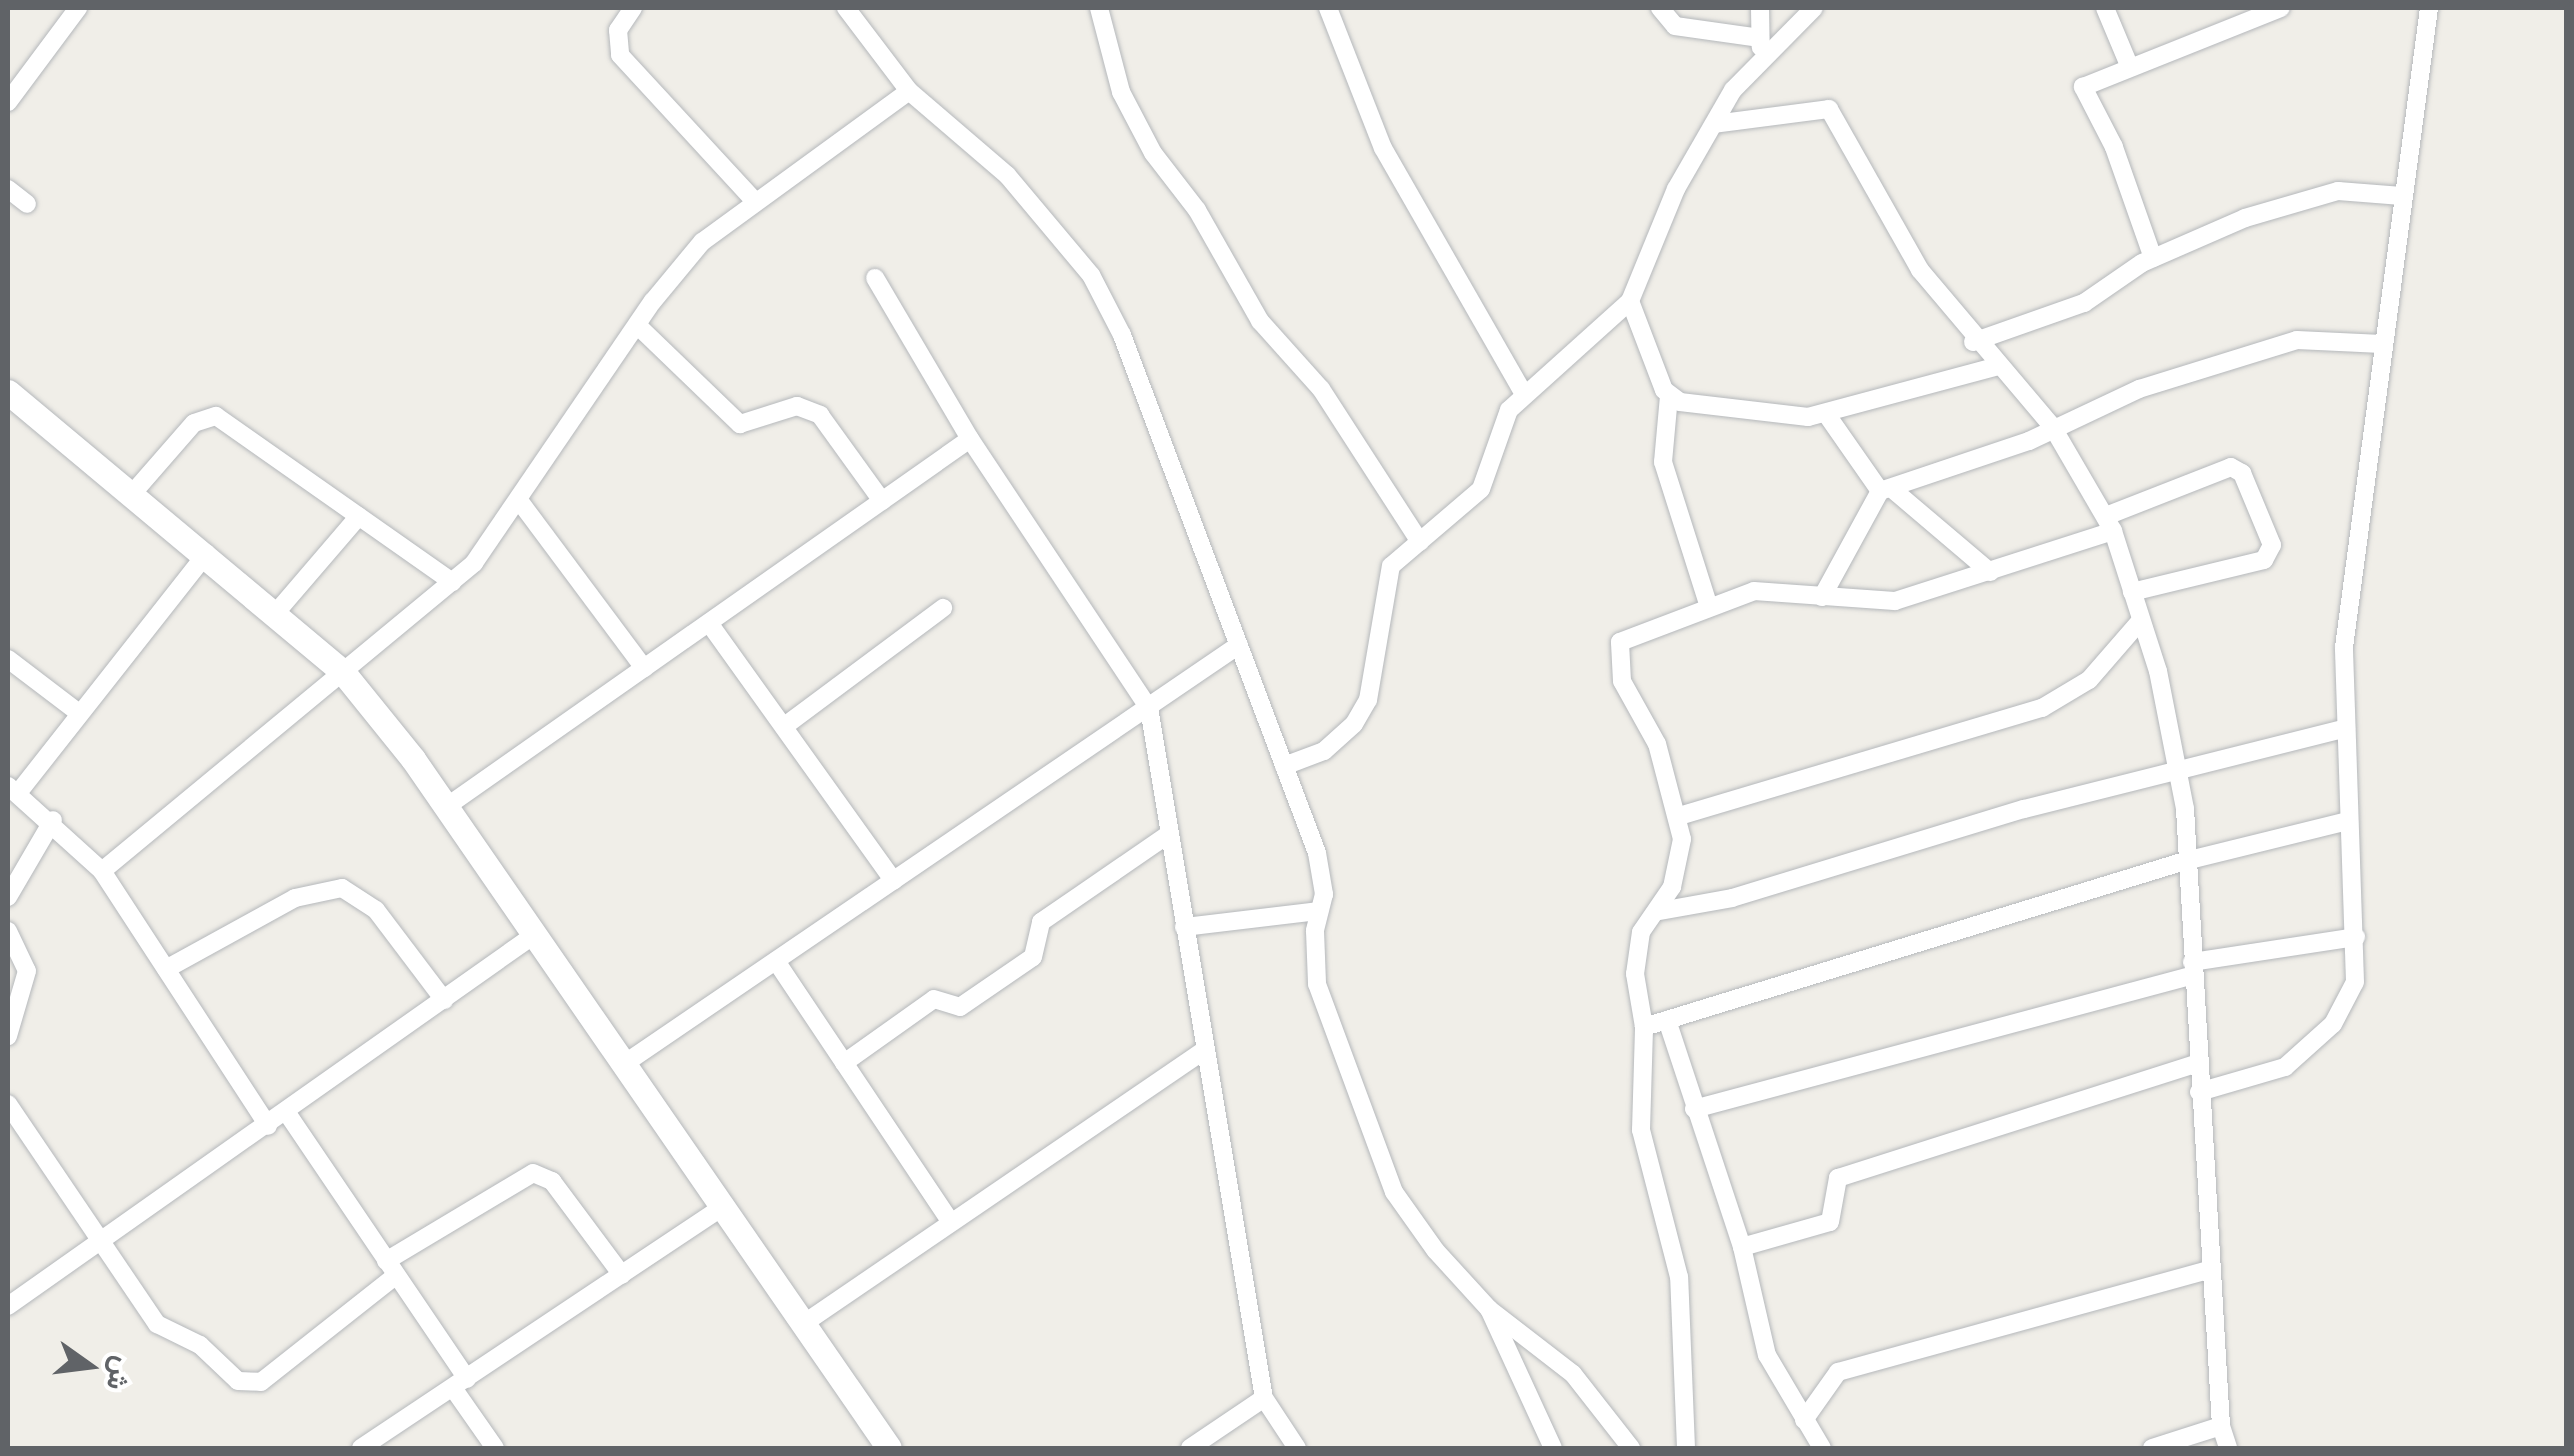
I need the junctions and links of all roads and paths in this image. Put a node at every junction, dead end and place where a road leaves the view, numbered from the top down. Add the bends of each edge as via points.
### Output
1 (78, 8) edge
2 (633, 8) edge
3 (846, 8) edge
4 (1099, 8) edge
5 (1328, 8) edge
6 (1660, 8) edge
7 (1760, 8) edge
8 (1814, 8) edge
9 (2105, 8) edge
10 (2281, 8) edge
11 (2429, 8) edge
12 (1760, 47) junction
13 (2130, 65) junction
14 (909, 91) junction
15 (8, 102) edge
16 (1714, 124) junction
17 (8, 189) edge
18 (2402, 196) junction
19 (754, 200) junction
20 (26, 204) dead end
21 (2152, 258) junction
22 (876, 278) dead end
23 (1630, 301) junction
24 (637, 325) junction
25 (1974, 342) junction
26 (2382, 344) junction
27 (1998, 366) junction
28 (8, 392) edge
29 (1524, 394) junction
30 (1669, 396) junction
31 (1827, 415) junction
32 (2052, 426) junction
33 (970, 439) junction
34 (1886, 490) junction
35 (132, 494) junction
36 (882, 501) junction
37 (522, 504) junction
38 (359, 516) junction
39 (2110, 524) junction
40 (1420, 542) junction
41 (207, 553) junction
42 (1990, 572) junction
43 (452, 582) junction
44 (2132, 592) junction
45 (1822, 598) junction
46 (1709, 606) junction
47 (943, 608) dead end
48 (274, 614) junction
49 (2141, 620) junction
50 (708, 623) junction
51 (1239, 645) junction
52 (8, 659) edge
53 (644, 668) junction
54 (342, 671) junction
55 (1149, 708) junction
56 (79, 713) junction
57 (786, 725) junction
58 (2346, 728) junction
59 (1284, 766) junction
60 (2180, 768) junction
61 (12, 790) edge
62 (446, 807) junction
63 (1679, 816) junction
64 (53, 820) junction
65 (2348, 821) junction
66 (1169, 834) junction
67 (2186, 861) junction
68 (102, 871) junction
69 (894, 881) junction
70 (8, 897) edge
71 (1319, 911) junction
72 (1660, 911) junction
73 (1184, 927) junction
74 (8, 931) edge
75 (534, 935) junction
76 (2356, 937) junction
77 (776, 961) junction
78 (2193, 968) junction
79 (166, 969) junction
80 (444, 1000) junction
81 (1668, 1020) junction
82 (1644, 1027) junction
83 (8, 1036) edge
84 (1204, 1050) junction
85 (844, 1062) junction
86 (2198, 1063) junction
87 (624, 1064) junction
88 (2199, 1092) junction
89 (8, 1104) edge
90 (1694, 1108) junction
91 (287, 1113) junction
92 (268, 1126) junction
93 (722, 1207) junction
94 (952, 1222) junction
95 (99, 1243) junction
96 (1742, 1247) junction
97 (390, 1268) junction
98 (2208, 1270) junction
99 (622, 1274) junction
100 (8, 1306) edge
101 (1489, 1309) junction
102 (803, 1324) junction
103 (460, 1383) junction
104 (1264, 1398) junction
105 (1804, 1420) junction
106 (2222, 1426) junction
107 (361, 1448) edge
108 (494, 1448) edge
109 (889, 1448) edge
110 (1190, 1448) edge
111 (1297, 1448) edge
112 (1552, 1448) edge
113 (1631, 1448) edge
114 (1686, 1448) edge
115 (1822, 1448) edge
116 (2152, 1448) edge
117 (2228, 1448) edge

1 - 15 street
2 - 19 street via 618,30 620,55
3 - 14 street
4 - 40 street via 1121,92 1153,153 1197,210 1260,321 1321,390
5 - 29 street via 1343,64 1383,148
6 - 12 street via 1675,26
7 - 12 street
8 - 12 street
9 - 13 street
10 - 13 street
11 - 18 street
12 - 16 street
13 - 21 street via 2088,82 2082,94 2114,147
14 - 19 street
14 - 51 street via 1007,175 1092,275 1190,501
16 - 23 street
16 - 25 street via 1829,109 1893,229
17 - 20 street
18 - 21 street via 2361,189 2302,200
18 - 26 street
19 - 24 street via 702,242
21 - 25 street via 2084,303
22 - 33 street
23 - 29 street
23 - 30 street
24 - 36 street via 740,424 797,406 820,416
24 - 37 street
25 - 27 street
26 - 32 street via 2297,340 2154,384
26 - 58 street via 2352,554
27 - 31 street
27 - 32 street
28 - 35 main road
29 - 40 street via 1500,423 1492,474
30 - 31 street via 1763,416
30 - 46 street via 1663,462
31 - 34 street
32 - 34 street via 2016,446
32 - 39 street
33 - 36 street
33 - 55 street
34 - 42 street
34 - 45 street
35 - 38 street via 207,415
35 - 41 main road
36 - 50 street
37 - 43 street
37 - 53 street
38 - 43 street
38 - 48 street
39 - 42 street
39 - 44 street
39 - 44 street via 2236,468 2272,545 2264,560
40 - 59 street via 1385,579 1368,700 1324,751
41 - 48 main road
41 - 56 street
42 - 45 street via 1894,601
43 - 54 street
44 - 49 street
45 - 46 street via 1754,591
46 - 63 street via 1620,642 1622,681 1657,744
47 - 57 street
48 - 54 main road
49 - 60 street
49 - 63 street via 2088,680 2042,708
50 - 53 street
50 - 57 street
51 - 55 street
51 - 59 street
52 - 56 street
53 - 62 street
54 - 62 main road
54 - 68 street
55 - 66 street
55 - 69 street
56 - 61 street
57 - 69 street
58 - 60 street
58 - 65 street
59 - 71 street via 1322,871
60 - 67 street
60 - 72 street via 1732,898
61 - 64 street
62 - 75 main road
63 - 72 street via 1680,866
64 - 68 street
64 - 70 street
65 - 67 street
65 - 76 street
66 - 73 street
66 - 85 street via 1041,922 1033,957 960,1008 930,1002
67 - 78 street
67 - 81 street
68 - 79 street
69 - 77 street
71 - 73 street
71 - 101 street via 1317,984 1374,1152 1436,1251
72 - 82 street via 1636,951
73 - 84 street
74 - 83 street via 27,971
75 - 80 street
75 - 87 main road
76 - 78 street
76 - 88 street via 2346,1006 2312,1047 2253,1080
77 - 85 street
77 - 87 street
78 - 86 street
78 - 90 street
79 - 80 street via 295,898 342,888 365,898
79 - 92 street
80 - 91 street
81 - 82 street
81 - 90 street
82 - 114 street via 1637,1092 1679,1277
84 - 94 street
84 - 104 street
85 - 94 street
86 - 88 street
86 - 96 street via 1838,1178 1830,1222
87 - 93 main road
88 - 98 street
89 - 95 street
90 - 96 street
91 - 92 street
91 - 97 street
92 - 95 street
93 - 99 street
93 - 102 main road
94 - 102 street
95 - 97 street via 157,1324 200,1345 246,1384 261,1382
95 - 100 street
96 - 105 street via 1767,1355
97 - 99 street via 533,1173 552,1181
97 - 103 street
98 - 105 street via 1838,1372
98 - 106 street
99 - 103 street
101 - 112 street
101 - 113 street via 1573,1374
102 - 109 main road
103 - 107 street
103 - 108 street
104 - 110 street
104 - 111 street
105 - 115 street
106 - 116 street
106 - 117 street

